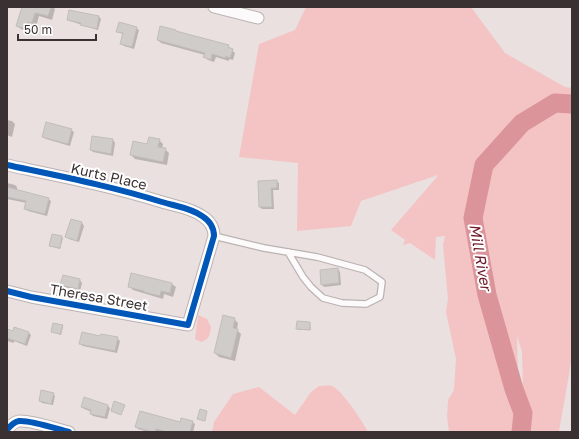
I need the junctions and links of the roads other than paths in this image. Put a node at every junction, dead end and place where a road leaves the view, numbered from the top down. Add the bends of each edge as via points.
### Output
1 (214, 7) edge
2 (258, 18) dead end
3 (7, 165) edge
4 (214, 236) junction
5 (288, 252) junction
6 (7, 291) edge
7 (7, 429) edge
8 (69, 432) edge

1 - 2 street
3 - 4 street, Kurts Place via 150,198 189,210 204,217 214,230
4 - 5 lane
4 - 6 street, Theresa Street via 188,325
5 - 5 lane via 365,270 382,282 380,297 366,304 342,303 323,298 303,277
7 - 8 street via 20,421

